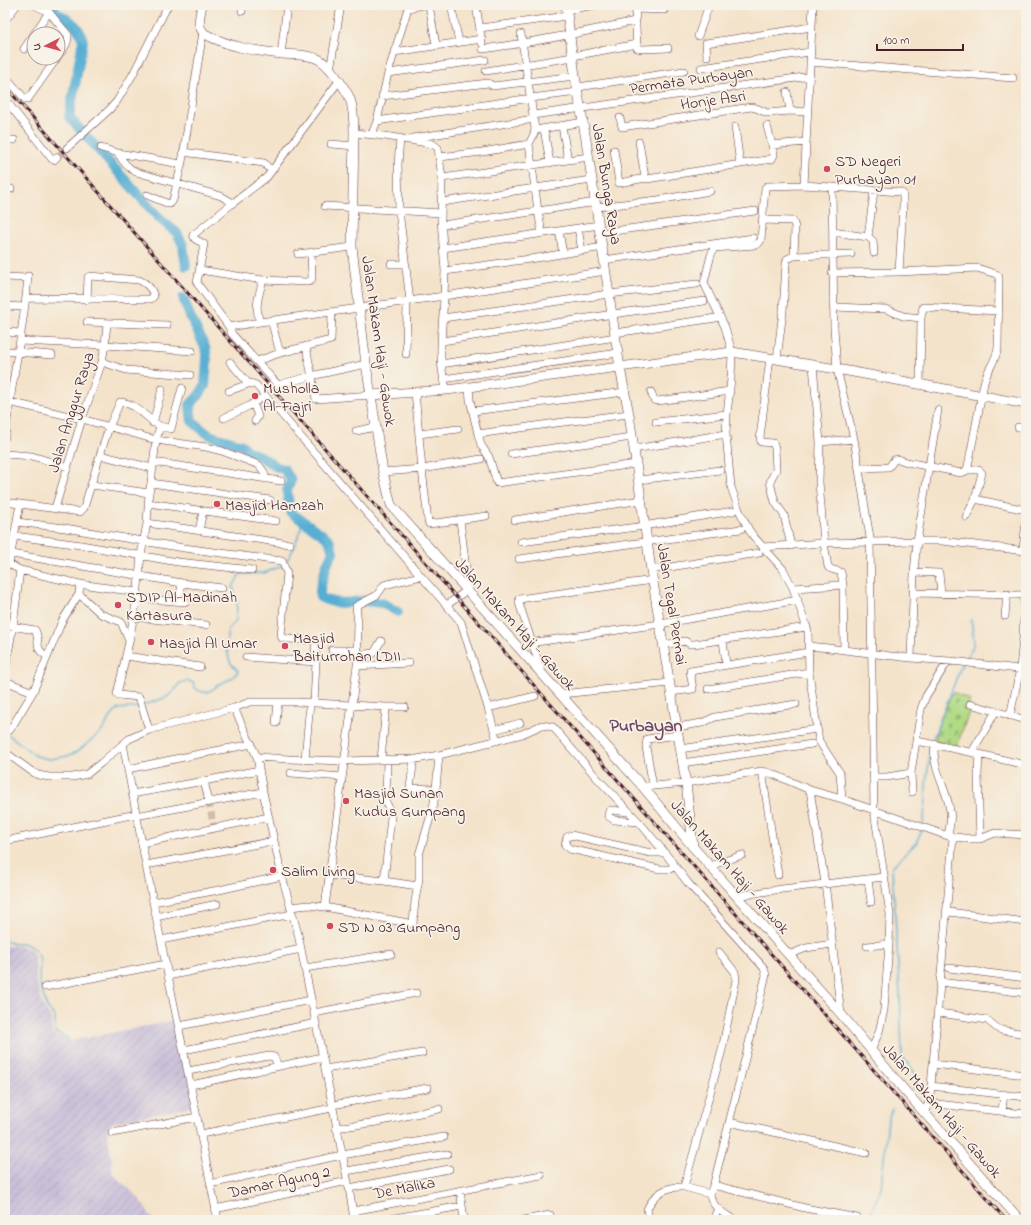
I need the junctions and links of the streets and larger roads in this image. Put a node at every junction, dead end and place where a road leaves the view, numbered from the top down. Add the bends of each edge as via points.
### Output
1 (17, 5) edge
2 (34, 5) edge
3 (168, 5) edge
4 (202, 5) edge
5 (287, 5) edge
6 (341, 5) edge
7 (423, 5) edge
8 (428, 5) edge
9 (451, 5) edge
10 (477, 5) edge
11 (595, 5) edge
12 (709, 5) edge
13 (813, 5) edge
14 (635, 7) edge
15 (566, 10) edge
16 (664, 10) dead end
17 (49, 12) junction
18 (5, 20) edge
19 (635, 21) junction
20 (61, 26) edge
21 (812, 27) junction
22 (480, 28) junction
23 (203, 32) junction
24 (66, 33) edge
25 (521, 34) dead end
26 (570, 36) junction
27 (698, 36) dead end
28 (482, 39) junction
29 (459, 42) junction
30 (523, 44) junction
31 (637, 44) junction
32 (66, 45) edge
33 (436, 45) junction
34 (668, 48) dead end
35 (24, 49) dead end
36 (483, 49) junction
37 (394, 52) junction
38 (810, 52) junction
39 (281, 54) junction
40 (707, 56) dead end
41 (573, 57) junction
42 (485, 60) junction
43 (810, 62) junction
44 (526, 65) junction
45 (51, 66) edge
46 (701, 68) dead end
47 (330, 70) junction
48 (486, 71) junction
49 (684, 71) dead end
50 (388, 73) junction
51 (5, 76) edge
52 (575, 76) junction
53 (804, 78) dead end
54 (1013, 78) dead end
55 (339, 81) junction
56 (528, 82) junction
57 (488, 83) junction
58 (578, 90) junction
59 (787, 92) dead end
60 (382, 96) junction
61 (531, 98) junction
62 (5, 102) edge
63 (581, 109) junction
64 (790, 110) junction
65 (808, 112) junction
66 (534, 117) junction
67 (620, 118) dead end
68 (377, 121) junction
69 (584, 122) junction
70 (562, 126) junction
71 (767, 126) dead end
72 (622, 127) junction
73 (735, 127) dead end
74 (544, 129) junction
75 (535, 130) junction
76 (364, 133) junction
77 (623, 134) dead end
78 (403, 139) junction
79 (5, 140) edge
80 (14, 140) dead end
81 (639, 142) dead end
82 (806, 142) junction
83 (331, 144) dead end
84 (528, 144) junction
85 (772, 145) junction
86 (354, 146) junction
87 (67, 148) tunnel mouth
88 (101, 148) dead end
89 (614, 150) dead end
90 (184, 152) junction
91 (118, 153) junction
92 (58, 157) dead end
93 (440, 157) junction
94 (589, 157) junction
95 (568, 160) junction
96 (550, 163) junction
97 (181, 164) junction
98 (740, 164) junction
99 (532, 166) junction
100 (273, 169) junction
101 (442, 178) junction
102 (646, 178) junction
103 (592, 180) junction
104 (176, 184) junction
105 (804, 185) junction
106 (832, 187) junction
107 (535, 188) junction
108 (874, 190) junction
109 (710, 192) dead end
110 (147, 195) dead end
111 (442, 202) junction
112 (233, 203) junction
113 (596, 204) junction
114 (325, 206) dead end
115 (353, 208) junction
116 (538, 210) junction
117 (399, 211) junction
118 (755, 211) dead end
119 (441, 213) junction
120 (762, 220) junction
121 (442, 225) junction
122 (578, 228) junction
123 (600, 229) junction
124 (559, 231) junction
125 (833, 232) junction
126 (542, 234) junction
127 (868, 237) junction
128 (753, 238) dead end
129 (352, 247) junction
130 (602, 247) junction
131 (443, 248) junction
132 (582, 251) junction
133 (311, 252) junction
134 (298, 254) dead end
135 (563, 254) junction
136 (833, 254) junction
137 (851, 254) dead end
138 (874, 254) dead end
139 (794, 256) junction
140 (604, 260) junction
141 (391, 264) dead end
142 (405, 264) junction
143 (200, 270) junction
144 (445, 271) junction
145 (606, 271) junction
146 (899, 272) junction
147 (832, 273) junction
148 (5, 277) edge
149 (263, 280) junction
150 (698, 284) dead end
151 (609, 294) junction
152 (444, 296) junction
153 (26, 298) junction
154 (87, 300) junction
155 (409, 301) junction
156 (704, 301) dead end
157 (5, 306) edge
158 (25, 307) junction
159 (833, 307) junction
160 (359, 308) junction
161 (999, 311) junction
162 (332, 313) junction
163 (613, 314) junction
164 (443, 318) junction
165 (716, 318) dead end
166 (921, 318) junction
167 (272, 320) junction
168 (87, 322) dead end
169 (260, 322) junction
170 (107, 323) junction
171 (167, 325) dead end
172 (229, 327) junction
173 (5, 332) edge
174 (21, 333) junction
175 (616, 335) junction
176 (20, 341) junction
177 (442, 341) junction
178 (105, 345) junction
179 (306, 346) junction
180 (5, 351) edge
181 (192, 351) dead end
182 (18, 352) junction
183 (732, 352) junction
184 (280, 353) junction
185 (618, 353) junction
186 (406, 354) dead end
187 (52, 355) dead end
188 (773, 358) junction
189 (257, 361) junction
190 (102, 362) junction
191 (230, 362) dead end
192 (366, 364) junction
193 (441, 364) junction
194 (813, 366) junction
195 (620, 368) junction
196 (836, 369) junction
197 (190, 375) dead end
198 (311, 376) junction
199 (443, 379) junction
200 (252, 383) junction
201 (920, 384) junction
202 (469, 387) junction
203 (182, 388) dead end
204 (162, 389) dead end
205 (447, 390) junction
206 (730, 391) junction
207 (229, 392) dead end
208 (415, 392) junction
209 (625, 392) junction
210 (651, 392) dead end
211 (371, 395) junction
212 (266, 396) junction
213 (985, 396) junction
214 (7, 402) edge
215 (253, 404) junction
216 (1026, 404) edge
217 (938, 410) dead end
218 (473, 411) junction
219 (629, 414) junction
220 (727, 414) junction
221 (224, 418) dead end
222 (82, 419) junction
223 (255, 421) dead end
224 (656, 422) dead end
225 (156, 425) junction
226 (109, 426) junction
227 (376, 427) junction
228 (1018, 427) dead end
229 (1026, 428) edge
230 (458, 429) dead end
231 (356, 431) dead end
232 (419, 434) junction
233 (478, 434) junction
234 (726, 434) junction
235 (5, 437) edge
236 (632, 437) junction
237 (854, 439) junction
238 (156, 440) junction
239 (820, 442) junction
240 (634, 449) junction
241 (5, 454) edge
242 (511, 454) dead end
243 (100, 455) junction
244 (480, 459) dead end
245 (636, 464) junction
246 (153, 465) junction
247 (68, 467) junction
248 (929, 467) junction
249 (858, 468) junction
250 (422, 469) junction
251 (720, 470) dead end
252 (967, 470) junction
253 (383, 472) junction
254 (266, 479) junction
255 (639, 480) junction
256 (281, 481) dead end
257 (151, 483) junction
258 (92, 484) junction
259 (149, 493) junction
260 (975, 499) junction
261 (270, 500) dead end
262 (642, 500) junction
263 (5, 502) edge
264 (148, 503) junction
265 (20, 504) junction
266 (55, 508) junction
267 (1026, 510) edge
268 (203, 511) junction
269 (733, 511) dead end
270 (486, 516) dead end
271 (966, 517) dead end
272 (460, 520) junction
273 (515, 520) dead end
274 (276, 521) dead end
275 (1026, 521) edge
276 (17, 522) junction
277 (147, 523) junction
278 (645, 525) junction
279 (741, 529) dead end
280 (199, 531) junction
281 (15, 536) junction
282 (917, 541) junction
283 (144, 542) junction
284 (521, 542) dead end
285 (648, 542) junction
286 (870, 542) junction
287 (824, 543) junction
288 (290, 544) dead end
289 (791, 546) junction
290 (184, 548) junction
291 (761, 550) junction
292 (1025, 550) edge
293 (12, 554) junction
294 (221, 554) junction
295 (141, 555) junction
296 (518, 559) dead end
297 (182, 563) junction
298 (7, 564) edge
299 (219, 566) junction
300 (20, 570) junction
301 (252, 570) dead end
302 (651, 570) junction
303 (914, 572) junction
304 (140, 576) junction
305 (421, 576) junction
306 (653, 580) junction
307 (182, 583) junction
308 (80, 584) junction
309 (843, 585) junction
310 (222, 588) dead end
311 (794, 588) junction
312 (466, 590) junction
313 (913, 593) junction
314 (79, 594) junction
315 (941, 594) junction
316 (1007, 594) junction
317 (137, 595) junction
318 (1025, 595) edge
319 (798, 600) junction
320 (179, 601) junction
321 (186, 602) dead end
322 (447, 605) junction
323 (1005, 616) dead end
324 (134, 617) junction
325 (660, 624) junction
326 (5, 625) edge
327 (206, 625) dead end
328 (13, 626) junction
329 (807, 627) junction
330 (1025, 638) edge
331 (723, 640) junction
332 (381, 641) dead end
333 (129, 642) junction
334 (536, 642) dead end
335 (664, 646) junction
336 (808, 649) junction
337 (844, 649) junction
338 (332, 650) dead end
339 (358, 652) junction
340 (872, 654) junction
341 (48, 656) junction
342 (126, 656) junction
343 (246, 657) dead end
344 (911, 658) junction
345 (948, 660) junction
346 (316, 662) junction
347 (409, 663) dead end
348 (726, 664) junction
349 (357, 666) junction
350 (200, 667) dead end
351 (1023, 670) edge
352 (5, 671) edge
353 (809, 672) junction
354 (542, 673) junction
355 (5, 681) edge
356 (670, 687) junction
357 (708, 689) dead end
358 (33, 692) junction
359 (561, 694) junction
360 (536, 696) dead end
361 (278, 702) junction
362 (312, 703) junction
363 (796, 704) dead end
364 (970, 704) dead end
365 (351, 705) junction
366 (386, 706) junction
367 (404, 707) dead end
368 (234, 708) junction
369 (488, 708) junction
370 (996, 712) junction
371 (1010, 716) junction
372 (1026, 720) edge
373 (276, 722) dead end
374 (520, 723) dead end
375 (817, 729) junction
376 (149, 730) junction
377 (494, 730) junction
378 (677, 731) junction
379 (5, 733) edge
380 (497, 741) junction
381 (917, 741) junction
382 (123, 744) junction
383 (252, 744) junction
384 (812, 744) dead end
385 (933, 744) junction
386 (680, 749) junction
387 (5, 752) edge
388 (976, 753) junction
389 (439, 755) junction
390 (257, 757) junction
391 (414, 758) junction
392 (305, 759) junction
393 (384, 759) junction
394 (344, 761) junction
395 (682, 763) junction
396 (1026, 765) edge
397 (128, 769) junction
398 (259, 770) junction
399 (762, 771) junction
400 (291, 773) dead end
401 (911, 773) junction
402 (342, 777) junction
403 (874, 777) junction
404 (204, 781) junction
405 (686, 783) junction
406 (654, 786) junction
407 (643, 787) junction
408 (436, 789) junction
409 (810, 790) junction
410 (263, 792) junction
411 (912, 792) dead end
412 (132, 794) junction
413 (842, 799) junction
414 (209, 802) junction
415 (874, 811) junction
416 (629, 812) junction
417 (136, 815) junction
418 (269, 817) junction
419 (638, 822) junction
420 (1026, 835) edge
421 (950, 837) junction
422 (980, 839) junction
423 (5, 841) edge
424 (274, 841) junction
425 (142, 843) junction
426 (693, 846) junction
427 (665, 853) junction
428 (742, 855) dead end
429 (146, 865) junction
430 (675, 866) junction
431 (710, 866) junction
432 (329, 875) junction
433 (778, 875) dead end
434 (282, 876) junction
435 (884, 877) junction
436 (868, 880) junction
437 (384, 881) junction
438 (825, 883) junction
439 (418, 886) junction
440 (736, 896) junction
441 (153, 902) junction
442 (871, 902) dead end
443 (217, 904) dead end
444 (325, 907) junction
445 (291, 910) junction
446 (949, 912) dead end
447 (156, 917) junction
448 (1026, 922) edge
449 (161, 940) junction
450 (832, 944) junction
451 (889, 944) junction
452 (867, 946) dead end
453 (301, 949) junction
454 (719, 952) dead end
455 (391, 954) dead end
456 (788, 955) junction
457 (166, 964) junction
458 (305, 968) junction
459 (949, 968) dead end
460 (168, 976) junction
461 (1026, 978) edge
462 (940, 982) junction
463 (45, 988) dead end
464 (416, 993) dead end
465 (1026, 993) edge
466 (311, 1000) junction
467 (314, 1013) junction
468 (939, 1013) dead end
469 (841, 1014) junction
470 (316, 1023) junction
471 (178, 1026) junction
472 (1026, 1034) edge
473 (184, 1050) junction
474 (871, 1051) junction
475 (422, 1054) dead end
476 (322, 1057) junction
477 (933, 1064) junction
478 (278, 1066) junction
479 (325, 1069) junction
480 (188, 1071) junction
481 (1026, 1075) edge
482 (191, 1085) junction
483 (931, 1086) junction
484 (428, 1088) dead end
485 (1004, 1094) junction
486 (1026, 1097) edge
487 (929, 1103) junction
488 (332, 1107) junction
489 (438, 1109) dead end
490 (1002, 1111) junction
491 (924, 1112) junction
492 (1026, 1114) edge
493 (197, 1117) junction
494 (729, 1122) junction
495 (336, 1128) junction
496 (112, 1133) dead end
497 (201, 1134) junction
498 (444, 1137) dead end
499 (866, 1153) dead end
500 (447, 1154) dead end
501 (342, 1155) junction
502 (449, 1169) dead end
503 (346, 1171) junction
504 (541, 1175) dead end
505 (210, 1184) junction
506 (348, 1184) junction
507 (713, 1185) junction
508 (684, 1187) junction
509 (460, 1190) junction
510 (710, 1194) junction
511 (456, 1207) dead end
512 (216, 1209) junction
513 (718, 1209) junction
514 (353, 1211) junction
515 (550, 1215) dead end
516 (857, 1218) dead end
517 (218, 1220) edge
518 (353, 1220) edge
519 (384, 1220) edge
520 (464, 1220) edge
521 (524, 1220) edge
522 (649, 1220) edge
523 (713, 1220) edge
524 (734, 1220) edge
525 (1020, 1220) edge

1 - 18 street
2 - 17 street
3 - 87 street via 113,106
4 - 23 street via 199,24
5 - 39 street
6 - 47 street
7 - 37 street via 408,8
8 - 33 street
9 - 29 street
10 - 22 street
11 - 15 street
12 - 27 street
13 - 21 street
14 - 16 street
14 - 19 street
15 - 22 street
15 - 26 street, Jalan Bunga Raya
17 - 20 street
17 - 35 street
19 - 26 street
19 - 31 street
21 - 38 street
21 - 40 street via 706,43
22 - 28 street
23 - 39 street, Jalan Makam Haji - Gawok via 246,49
23 - 90 street
24 - 32 street
25 - 30 street
26 - 30 street
26 - 41 street, Jalan Bunga Raya
28 - 29 street
28 - 36 street
29 - 33 street
30 - 36 street
30 - 44 street
31 - 34 street via 639,49
31 - 41 street
33 - 37 street
36 - 42 street
37 - 50 street
38 - 43 street
38 - 46 street
39 - 47 street, Jalan Makam Haji - Gawok via 315,57 324,62
41 - 44 street
41 - 52 street, Jalan Bunga Raya
42 - 48 street
42 - 50 street
43 - 54 street
43 - 65 street
44 - 48 street
44 - 56 street
45 - 51 street via 28,99
47 - 55 street, Jalan Makam Haji - Gawok
48 - 57 street
49 - 58 street
50 - 60 street
52 - 56 street
52 - 58 street, Jalan Bunga Raya
53 - 63 street, Permata Purbayan
55 - 76 street, Jalan Makam Haji - Gawok
55 - 100 street
56 - 57 street via 493,86
56 - 61 street
57 - 60 street
58 - 61 street
58 - 63 street, Jalan Bunga Raya
59 - 64 street
60 - 68 street
61 - 66 street
61 - 68 street
62 - 92 street via 52,159
63 - 66 street, Permata Purbayan
63 - 69 street, Jalan Bunga Raya
64 - 65 street, Honje Asri
64 - 72 street, Honje Asri via 767,113 752,107
65 - 82 street
66 - 75 street
66 - 78 street, Permata Purbayan
67 - 72 street
68 - 76 street
69 - 70 street
69 - 94 street, Jalan Bunga Raya
70 - 74 street
70 - 95 street
71 - 85 street
72 - 77 street
73 - 98 street
74 - 75 street
74 - 96 street
75 - 84 street
76 - 78 street
76 - 86 street, Jalan Makam Haji - Gawok
78 - 93 street via 436,145
78 - 117 street via 398,164
79 - 80 street
81 - 102 street
82 - 85 street
82 - 105 street
83 - 86 street
84 - 93 street
84 - 99 street
85 - 98 street via 772,159
86 - 115 street, Jalan Makam Haji - Gawok
88 - 91 street
89 - 102 street via 619,183
90 - 97 street
90 - 100 street via 264,163
91 - 97 street
91 - 104 street via 130,169
93 - 101 street
94 - 95 street
94 - 103 street, Jalan Bunga Raya
95 - 96 street
96 - 99 street
97 - 104 street
98 - 102 street
99 - 101 street
99 - 107 street
100 - 112 street via 267,177
101 - 111 street
103 - 107 street
103 - 113 street, Jalan Bunga Raya
104 - 110 street via 170,204
104 - 112 street via 221,196
105 - 106 street
105 - 120 street via 766,186
106 - 108 street
106 - 125 street
107 - 111 street
107 - 116 street
108 - 127 street
108 - 146 street via 902,194
109 - 113 street via 658,200
111 - 119 street
112 - 143 street via 193,234 204,244
113 - 116 street
113 - 123 street, Jalan Bunga Raya
114 - 115 street
115 - 117 street
115 - 129 street, Jalan Makam Haji - Gawok
116 - 121 street
116 - 126 street
117 - 119 street
117 - 142 street
118 - 123 street
119 - 121 street
120 - 139 street via 793,221
120 - 183 street via 761,240 757,245 713,249 705,281 725,327
121 - 131 street
122 - 123 street
122 - 124 street
122 - 132 street
123 - 130 street, Jalan Bunga Raya
124 - 126 street
124 - 135 street
125 - 127 street
125 - 136 street
126 - 131 street
127 - 138 street via 873,241
128 - 140 street
129 - 133 street
129 - 160 street, Jalan Makam Haji - Gawok
130 - 132 street
130 - 140 street, Jalan Bunga Raya
131 - 144 street
132 - 135 street
133 - 134 street
133 - 149 street via 311,281
135 - 144 street
136 - 137 street
136 - 139 street
136 - 147 street
139 - 188 street via 788,258 786,264 783,311
140 - 145 street, Jalan Bunga Raya
141 - 142 street
142 - 155 street
143 - 149 street
143 - 172 street via 198,284
144 - 152 street
145 - 151 street, Jalan Bunga Raya
145 - 152 street
146 - 147 street
146 - 161 street via 970,268 996,274 999,279
147 - 159 street
148 - 153 street via 28,277
149 - 169 street via 257,306
150 - 151 street
151 - 163 street, Jalan Bunga Raya
151 - 164 street
152 - 155 street
152 - 164 street
153 - 154 street
153 - 158 street
154 - 154 street via 151,299 154,296 145,283 139,280 90,276
155 - 160 street
155 - 186 street
156 - 163 street
157 - 158 street
158 - 174 street
159 - 166 street via 886,309 903,316
159 - 196 street
160 - 162 street
160 - 192 street, Jalan Makam Haji - Gawok
161 - 166 street via 924,306
161 - 213 street via 997,354 985,377
162 - 167 street
162 - 179 street via 331,340
163 - 175 street, Jalan Bunga Raya
163 - 177 street
164 - 177 street
165 - 175 street
166 - 201 street
167 - 169 street
167 - 184 street
168 - 170 street
169 - 172 street
170 - 171 street
170 - 178 street, Jalan Anggur Raya
172 - 189 street via 232,334
173 - 174 street
174 - 176 street
175 - 185 street, Jalan Bunga Raya
175 - 193 street
176 - 178 street
176 - 182 street
177 - 193 street
178 - 181 street
178 - 190 street, Jalan Anggur Raya
179 - 184 street
179 - 198 street
180 - 182 street
182 - 187 street
182 - 214 street
183 - 188 street
183 - 195 street
183 - 206 street
184 - 189 street
185 - 195 street, Jalan Bunga Raya
185 - 199 street
188 - 194 street
188 - 289 street via 760,437 761,442 774,444 776,470 770,482 775,502 783,513
189 - 198 street via 278,385
190 - 197 street via 126,370
190 - 222 street, Jalan Anggur Raya
191 - 200 street via 248,382
192 - 198 street
192 - 211 street, Jalan Makam Haji - Gawok
193 - 199 street
194 - 196 street
194 - 239 street
195 - 202 street
195 - 209 street, Jalan Tegal Permai
196 - 201 street
196 - 237 street
198 - 211 street via 316,399
199 - 205 street
200 - 207 street
200 - 212 street
201 - 213 street
202 - 205 street
202 - 218 street
203 - 225 street via 171,429
204 - 225 street
205 - 208 street
206 - 210 street via 656,401 653,400
206 - 220 street
208 - 211 street
208 - 232 street
209 - 218 street
209 - 219 street, Jalan Tegal Permai
211 - 227 street, Jalan Makam Haji - Gawok
212 - 215 street
212 - 305 street
213 - 216 street
213 - 252 street
214 - 222 street
214 - 235 street
215 - 221 street
215 - 223 street via 258,416
217 - 248 street
218 - 233 street
219 - 233 street
219 - 236 street, Jalan Tegal Permai
220 - 224 street
220 - 234 street
222 - 226 street
222 - 247 street, Jalan Anggur Raya
225 - 226 street via 131,404 120,402
225 - 238 street
226 - 238 street
226 - 243 street
227 - 231 street
227 - 253 street, Jalan Makam Haji - Gawok
228 - 229 street
230 - 232 street
232 - 250 street
233 - 245 street via 499,483
234 - 240 street
234 - 291 street via 734,497
236 - 240 street, Jalan Tegal Permai
236 - 242 street
237 - 239 street
237 - 249 street
238 - 246 street
238 - 254 street via 222,451 259,465
239 - 287 street
240 - 245 street, Jalan Tegal Permai
241 - 247 street via 32,456
243 - 246 street
243 - 258 street
244 - 250 street
245 - 255 street, Jalan Tegal Permai
246 - 254 street
246 - 257 street
247 - 266 street, Jalan Anggur Raya
248 - 249 street via 898,459 889,467
248 - 252 street via 961,474
248 - 282 street
249 - 286 street
250 - 253 street
250 - 272 street via 428,523
251 - 255 street
252 - 260 street via 981,472
253 - 312 street, Jalan Makam Haji - Gawok via 391,505
254 - 256 street
255 - 262 street, Jalan Tegal Permai
257 - 259 street
257 - 261 street
258 - 259 street
258 - 266 street via 82,511
259 - 264 street
260 - 267 street
260 - 271 street
262 - 273 street
262 - 278 street, Jalan Tegal Permai
263 - 265 street
264 - 268 street
264 - 277 street
265 - 266 street
265 - 276 street
268 - 274 street
268 - 280 street
269 - 278 street
270 - 272 street
272 - 312 street via 468,577
275 - 292 street
276 - 281 street
276 - 283 street
277 - 280 street
277 - 283 street
278 - 284 street
278 - 285 street, Jalan Tegal Permai
279 - 285 street
280 - 288 street
281 - 293 street
281 - 295 street
282 - 286 street
282 - 292 street via 942,541
282 - 303 street
283 - 290 street
283 - 295 street
285 - 296 street
285 - 302 street, Jalan Tegal Permai
286 - 287 street
286 - 340 street
287 - 289 street
287 - 309 street via 828,567 841,572
289 - 291 street
290 - 294 street
290 - 297 street
291 - 302 street
291 - 311 street via 783,569
293 - 298 street
293 - 304 street
294 - 299 street
294 - 346 street via 283,562 287,573 281,636 288,639 313,640 316,646
295 - 297 street
295 - 304 street
297 - 299 street
298 - 300 street
299 - 301 street
300 - 308 street
300 - 328 street
302 - 306 street, Jalan Tegal Permai
303 - 313 street
303 - 315 street via 939,572
304 - 307 street
304 - 317 street
305 - 322 street
305 - 339 street via 384,585 377,595 357,604
306 - 325 street, Jalan Tegal Permai
306 - 354 street via 519,600
307 - 310 street
307 - 320 street
308 - 314 street
308 - 317 street
309 - 311 street
309 - 337 street
311 - 319 street
312 - 322 street
312 - 354 street, Jalan Makam Haji - Gawok
313 - 315 street
313 - 344 street
314 - 333 street via 101,614 122,622
314 - 341 street via 62,621
315 - 316 street
316 - 318 street
316 - 323 street
317 - 320 street
317 - 324 street
318 - 330 street
319 - 325 street
319 - 329 street
320 - 321 street
322 - 369 street via 463,626
324 - 327 street
324 - 333 street
325 - 334 street
325 - 335 street, Jalan Tegal Permai
326 - 328 street
328 - 341 street via 35,630 40,652
328 - 352 street
329 - 331 street
329 - 336 street
330 - 351 street
331 - 335 street via 692,644 685,641
331 - 348 street
332 - 339 street via 374,653
333 - 342 street
335 - 356 street, Jalan Tegal Permai
336 - 337 street
336 - 348 street
336 - 353 street
337 - 340 street
338 - 339 street
339 - 349 street
340 - 344 street
340 - 403 street
341 - 358 street
342 - 350 street
342 - 376 street via 116,694 138,696
343 - 346 street
344 - 345 street
345 - 351 street
345 - 381 street via 923,704 919,716
346 - 362 street
347 - 349 street
348 - 356 street via 690,671 693,689
349 - 365 street
351 - 371 street
353 - 357 street
353 - 375 street
354 - 359 street, Jalan Makam Haji - Gawok
355 - 358 street
356 - 359 street
356 - 378 street, Jalan Tegal Permai
358 - 379 street via 10,730
359 - 407 street, Jalan Makam Haji - Gawok
360 - 369 street
361 - 362 street
361 - 368 street via 254,701
361 - 373 street
362 - 365 street
362 - 392 street
363 - 378 street via 715,717
364 - 370 street
365 - 366 street
365 - 394 street
366 - 367 street
366 - 393 street
368 - 376 street
368 - 383 street
369 - 377 street
370 - 371 street
370 - 388 street
371 - 372 street
374 - 377 street
375 - 386 street
375 - 413 street via 819,743 840,773
376 - 382 street
377 - 380 street
378 - 386 street, Jalan Tegal Permai
378 - 406 street via 647,739 646,747
380 - 389 street
380 - 416 street via 542,725 553,727
381 - 385 street
381 - 401 street
382 - 387 street via 92,770 82,776 73,777 38,775
382 - 397 street
383 - 390 street
383 - 397 street
384 - 395 street
385 - 388 street
385 - 421 street via 950,810
386 - 395 street, Jalan Tegal Permai
388 - 396 street
388 - 422 street
389 - 391 street
389 - 408 street
390 - 392 street
390 - 398 street
391 - 393 street
391 - 408 street via 410,787
392 - 394 street
393 - 394 street
393 - 437 street via 386,802 391,817
394 - 402 street
395 - 405 street, Jalan Tegal Permai
397 - 412 street
398 - 404 street
398 - 410 street
399 - 405 street
399 - 409 street
399 - 433 street
400 - 402 street
401 - 403 street
401 - 411 street
402 - 432 street
403 - 415 street
404 - 412 street
404 - 414 street
405 - 406 street
405 - 426 street, Jalan Tegal Permai
406 - 407 street
407 - 426 street, Jalan Makam Haji - Gawok
408 - 439 street via 419,855
409 - 413 street
409 - 438 street
410 - 414 street
410 - 418 street
412 - 417 street
413 - 415 street
414 - 417 street
415 - 421 street
415 - 435 street
416 - 419 street
416 - 419 street via 611,810 608,814 609,818 614,820
417 - 423 street
417 - 425 street
418 - 424 street
418 - 425 street
419 - 427 street
420 - 422 street via 995,833
421 - 422 street
421 - 462 street
424 - 429 street
424 - 434 street
425 - 429 street
426 - 431 street, Jalan Makam Haji - Gawok
427 - 430 street
427 - 430 street via 651,853 571,835 567,837 565,845 570,849 660,869
428 - 431 street
429 - 441 street
430 - 494 street via 762,964 766,972
431 - 440 street, Jalan Makam Haji - Gawok
432 - 437 street
432 - 444 street
434 - 441 street
434 - 445 street
435 - 436 street
435 - 451 street via 890,914
436 - 438 street
436 - 442 street
437 - 439 street
438 - 440 street
438 - 450 street
439 - 444 street via 413,924
440 - 456 street, Jalan Makam Haji - Gawok
441 - 447 street
443 - 447 street
444 - 445 street via 309,905
445 - 449 street
445 - 453 street
446 - 448 street
447 - 449 street
449 - 457 street
450 - 456 street via 806,948
450 - 469 street
451 - 452 street
451 - 474 street via 884,1010
453 - 458 street
453 - 460 street
454 - 508 street via 735,972 736,984 722,1050
455 - 458 street
456 - 469 street, Jalan Makam Haji - Gawok
457 - 460 street
457 - 463 street
458 - 466 street
459 - 461 street
460 - 471 street
462 - 465 street
462 - 477 street
464 - 467 street
466 - 467 street
466 - 471 street
467 - 470 street
468 - 472 street via 987,1020 1001,1030
469 - 474 street, Jalan Makam Haji - Gawok
470 - 473 street
470 - 476 street
471 - 473 street
473 - 480 street
474 - 491 street, Jalan Makam Haji - Gawok
475 - 479 street
476 - 478 street
476 - 479 street
477 - 481 street
477 - 483 street
478 - 480 street via 274,1057 269,1056
478 - 482 street
479 - 488 street
480 - 482 street
482 - 493 street
483 - 485 street
483 - 487 street
484 - 488 street
485 - 486 street
485 - 490 street
487 - 490 street
487 - 491 street
488 - 495 street
488 - 497 street
489 - 495 street
490 - 492 street
491 - 525 street, Jalan Makam Haji - Gawok
493 - 496 street
493 - 497 street
494 - 499 street
494 - 507 street
495 - 501 street
497 - 505 street
498 - 501 street
500 - 503 street
501 - 503 street
501 - 505 street
502 - 506 street, Damar Agung 2
503 - 506 street
504 - 509 street, De Malika
505 - 512 street
506 - 512 street, Damar Agung 2
506 - 514 street
507 - 510 street
507 - 516 street
508 - 510 street
508 - 522 street via 672,1188 657,1195 647,1209
509 - 514 street, De Malika
509 - 520 street
510 - 513 street via 711,1201
511 - 519 street
512 - 517 street
513 - 523 street
513 - 524 street
514 - 518 street
515 - 521 street

